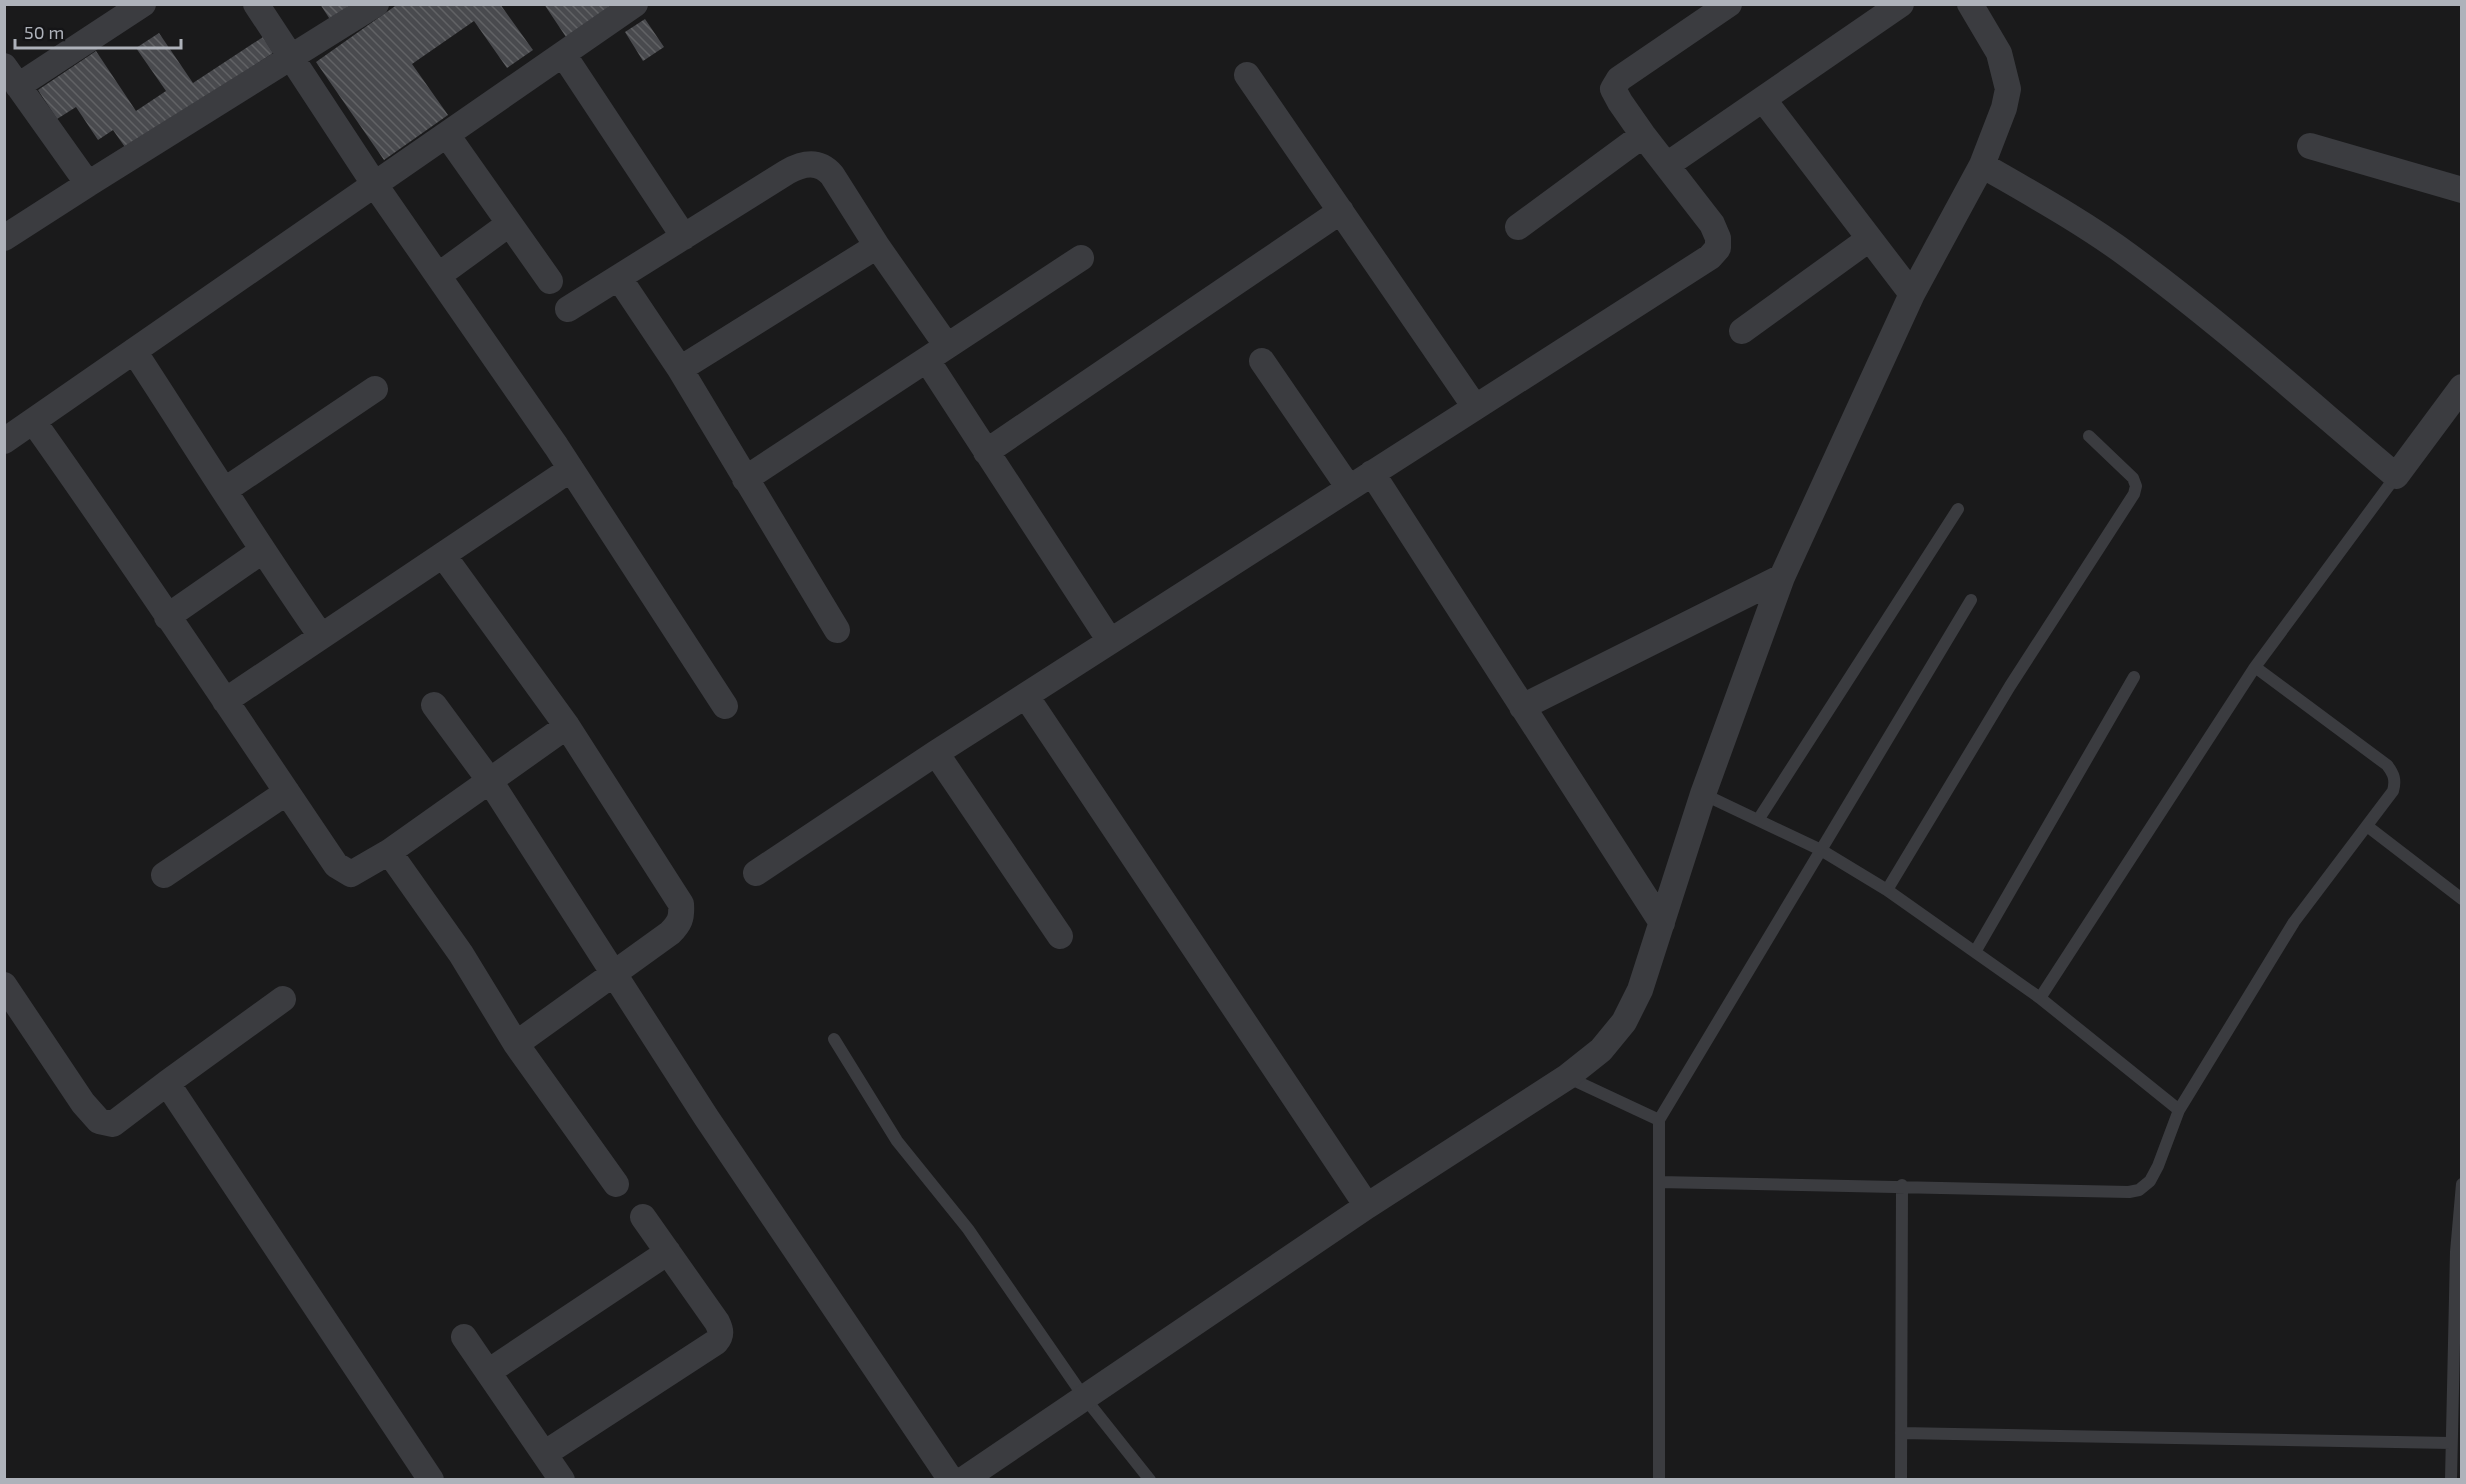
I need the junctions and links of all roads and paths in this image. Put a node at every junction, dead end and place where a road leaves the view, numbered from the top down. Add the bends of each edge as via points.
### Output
1 (143, 4) edge
2 (256, 4) edge
3 (376, 4) edge
4 (635, 4) edge
5 (1729, 4) edge
6 (1901, 4) edge
7 (1970, 4) edge
8 (563, 54) junction
9 (292, 58) junction
10 (1247, 75) dead end
11 (11, 76) edge
12 (1763, 99) junction
13 (447, 135) junction
14 (1643, 135) junction
15 (2310, 146) dead end
16 (1667, 165) junction
17 (1982, 165) junction
18 (88, 184) junction
19 (375, 185) junction
20 (2462, 190) edge
21 (1341, 212) junction
22 (509, 224) junction
23 (1518, 227) dead end
24 (684, 237) junction
25 (4, 238) edge
26 (1869, 239) junction
27 (877, 246) junction
28 (1081, 258) dead end
29 (439, 275) junction
30 (619, 278) junction
31 (550, 281) dead end
32 (1912, 294) junction
33 (568, 309) dead end
34 (1743, 331) dead end
35 (134, 351) junction
36 (937, 353) junction
37 (1262, 361) dead end
38 (680, 369) junction
39 (2462, 387) edge
40 (375, 389) dead end
41 (1475, 407) junction
42 (33, 421) junction
43 (2089, 436) dead end
44 (4, 441) edge
45 (986, 452) junction
46 (571, 469) junction
47 (1372, 473) junction
48 (2396, 476) junction
49 (745, 479) junction
50 (1349, 488) junction
51 (225, 490) junction
52 (1958, 509) dead end
53 (262, 551) junction
54 (443, 555) junction
55 (1782, 577) junction
56 (1971, 600) dead end
57 (167, 617) junction
58 (837, 630) dead end
59 (321, 636) junction
60 (1110, 641) junction
61 (2255, 667) junction
62 (2134, 677) dead end
63 (1026, 696) junction
64 (225, 701) junction
65 (434, 705) dead end
66 (725, 706) dead end
67 (1522, 707) junction
68 (567, 726) junction
69 (936, 753) junction
70 (490, 781) junction
71 (287, 792) junction
72 (1703, 794) junction
73 (1758, 820) junction
74 (2367, 826) junction
75 (1821, 850) junction
76 (389, 852) junction
77 (756, 873) dead end
78 (164, 875) dead end
79 (1887, 890) junction
80 (2462, 899) edge
81 (1662, 923) junction
82 (1060, 936) dead end
83 (1975, 952) junction
84 (612, 973) junction
85 (4, 986) edge
86 (2040, 998) junction
87 (283, 999) dead end
88 (834, 1039) dead end
89 (516, 1044) junction
90 (1567, 1077) junction
91 (167, 1083) junction
92 (2179, 1110) junction
93 (1659, 1120) junction
94 (1659, 1182) junction
95 (616, 1184) dead end
96 (2462, 1184) edge
97 (1902, 1185) junction
98 (1367, 1206) junction
99 (643, 1217) dead end
100 (668, 1252) junction
101 (464, 1337) dead end
102 (488, 1372) junction
103 (1084, 1397) junction
104 (1901, 1434) junction
105 (2451, 1443) junction
106 (544, 1454) junction
107 (431, 1479) edge
108 (562, 1479) edge
109 (951, 1479) edge
110 (963, 1479) edge
111 (1150, 1479) edge
112 (1659, 1479) edge
113 (1901, 1479) edge
114 (2451, 1479) edge

1 - 11 street
2 - 9 street
3 - 9 street
4 - 8 street
5 - 14 street via 1615,82 1616,95
6 - 12 street
7 - 17 street via 2000,53 2008,88
8 - 13 street
8 - 24 street
9 - 18 street
9 - 19 street
10 - 21 street
11 - 18 street
12 - 16 street
12 - 26 street
13 - 19 street
13 - 22 street
14 - 16 street
14 - 23 street
15 - 20 street
16 - 41 street via 1712,224 1718,248 1702,264
17 - 32 street
17 - 48 street via 2128,255
18 - 25 street
19 - 29 street
19 - 35 street
21 - 41 street
21 - 45 street
22 - 29 street
22 - 31 street
24 - 27 street via 787,172 809,164 832,175
24 - 30 street
26 - 32 street
26 - 34 street
27 - 36 street
27 - 38 street
28 - 36 street
29 - 46 street
30 - 33 street
30 - 38 street
32 - 55 street
35 - 42 street
35 - 51 street
36 - 45 street
36 - 49 street
37 - 50 street
38 - 49 street
39 - 48 street
40 - 51 street
41 - 47 street
42 - 44 street
42 - 57 street
43 - 79 lane via 2133,478 2134,494 2010,687
45 - 60 street
46 - 54 street
46 - 66 street
47 - 50 street
47 - 67 street
48 - 61 lane
49 - 58 street
50 - 60 street
51 - 53 street
52 - 73 lane
53 - 57 street
53 - 59 street
54 - 59 street
54 - 68 street
55 - 67 street
55 - 72 street
56 - 75 lane
57 - 64 street
59 - 64 street
60 - 63 street
61 - 74 lane via 2392,772 2393,791
61 - 86 lane
62 - 83 lane
63 - 69 street
63 - 98 street
64 - 71 street
65 - 70 street
67 - 81 street
68 - 70 street
68 - 84 street via 681,904 679,924
69 - 77 street
69 - 82 street
70 - 76 street
70 - 84 street
71 - 76 street via 343,872 351,874
71 - 78 street
72 - 73 lane
72 - 81 street
73 - 75 lane
74 - 80 lane
74 - 92 lane via 2295,922
75 - 79 lane
75 - 93 lane
76 - 89 street via 461,954
79 - 83 lane
81 - 90 street via 1640,990 1624,1022 1601,1050
83 - 86 lane
84 - 89 street
84 - 109 street
85 - 91 street via 99,1121 113,1124
86 - 92 lane
87 - 91 street
88 - 103 lane via 897,1141 968,1228
89 - 95 street
90 - 93 lane
90 - 98 street
91 - 107 street
92 - 97 lane via 2158,1166 2150,1181 2139,1190
93 - 94 lane
94 - 97 lane
94 - 112 lane
96 - 105 lane via 2456,1252
97 - 104 lane
98 - 103 street
99 - 100 street
100 - 102 street
100 - 106 street via 717,1322 720,1337
101 - 102 street
102 - 106 street
103 - 110 street
103 - 111 lane
104 - 105 lane
104 - 113 lane
105 - 114 lane
106 - 108 street

